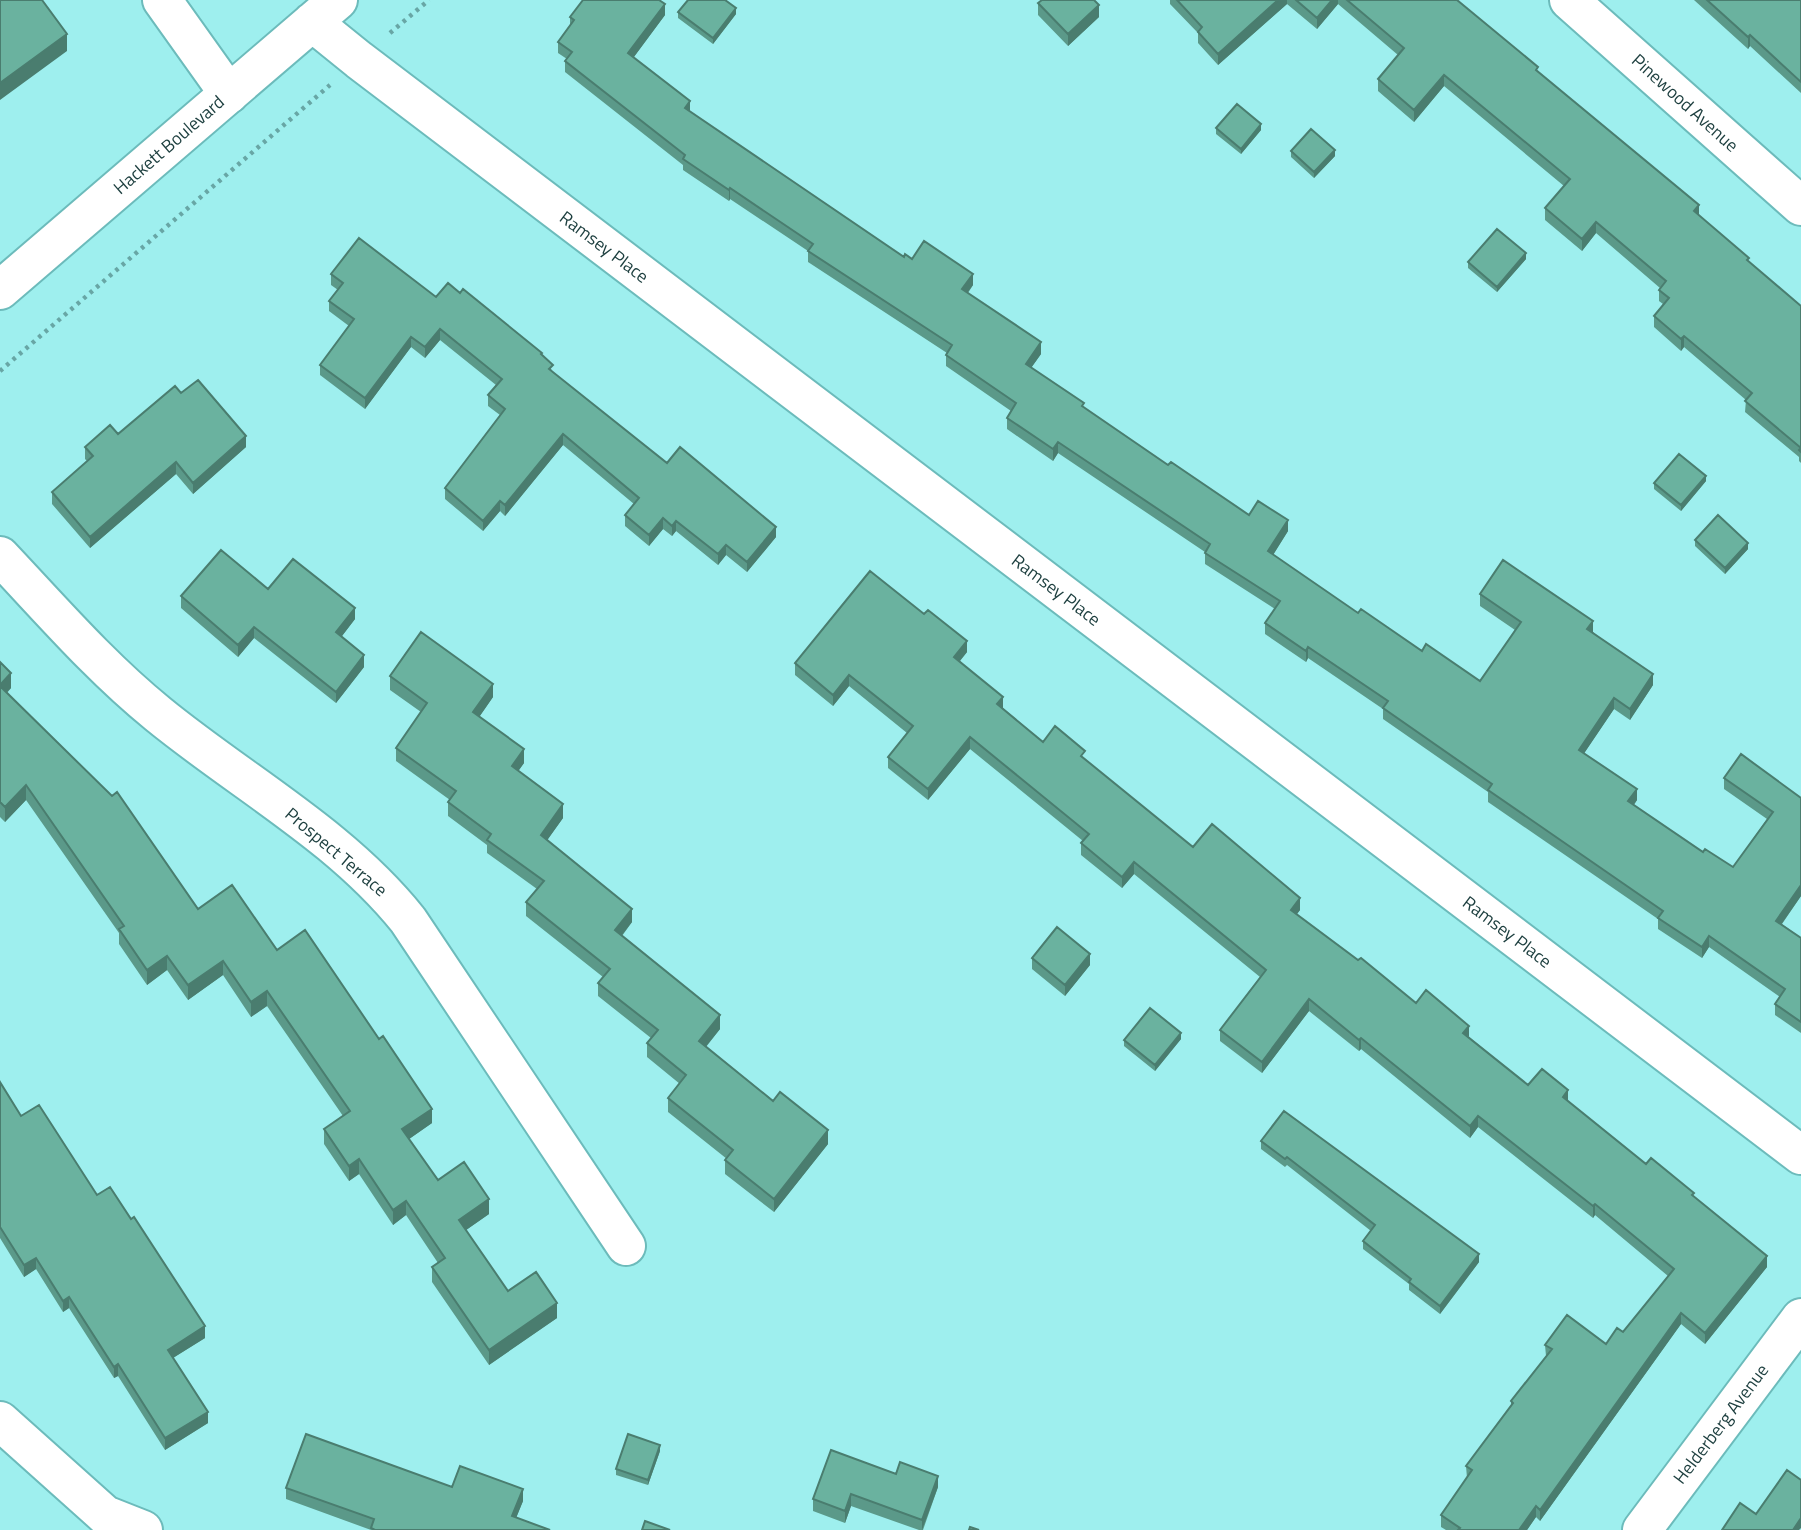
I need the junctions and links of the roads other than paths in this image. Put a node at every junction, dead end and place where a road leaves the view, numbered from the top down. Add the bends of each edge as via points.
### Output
1 (162, 0) edge
2 (1569, 0) edge
3 (325, 11) edge
4 (229, 94) junction
5 (1801, 206) edge
6 (0, 290) edge
7 (0, 556) edge
8 (1801, 1155) edge
9 (626, 1246) dead end
10 (1801, 1318) edge
11 (0, 1422) edge
12 (143, 1530) edge
13 (1642, 1530) edge

1 - 4 street
2 - 5 street, Pinewood Avenue
3 - 4 street, Hackett Boulevard
3 - 8 street, Ramsey Place via 359,60
4 - 6 street, Hackett Boulevard
7 - 9 street, Prospect Terrace via 131,692 317,832 390,897
10 - 13 street, Helderberg Avenue
11 - 12 street via 105,1515

